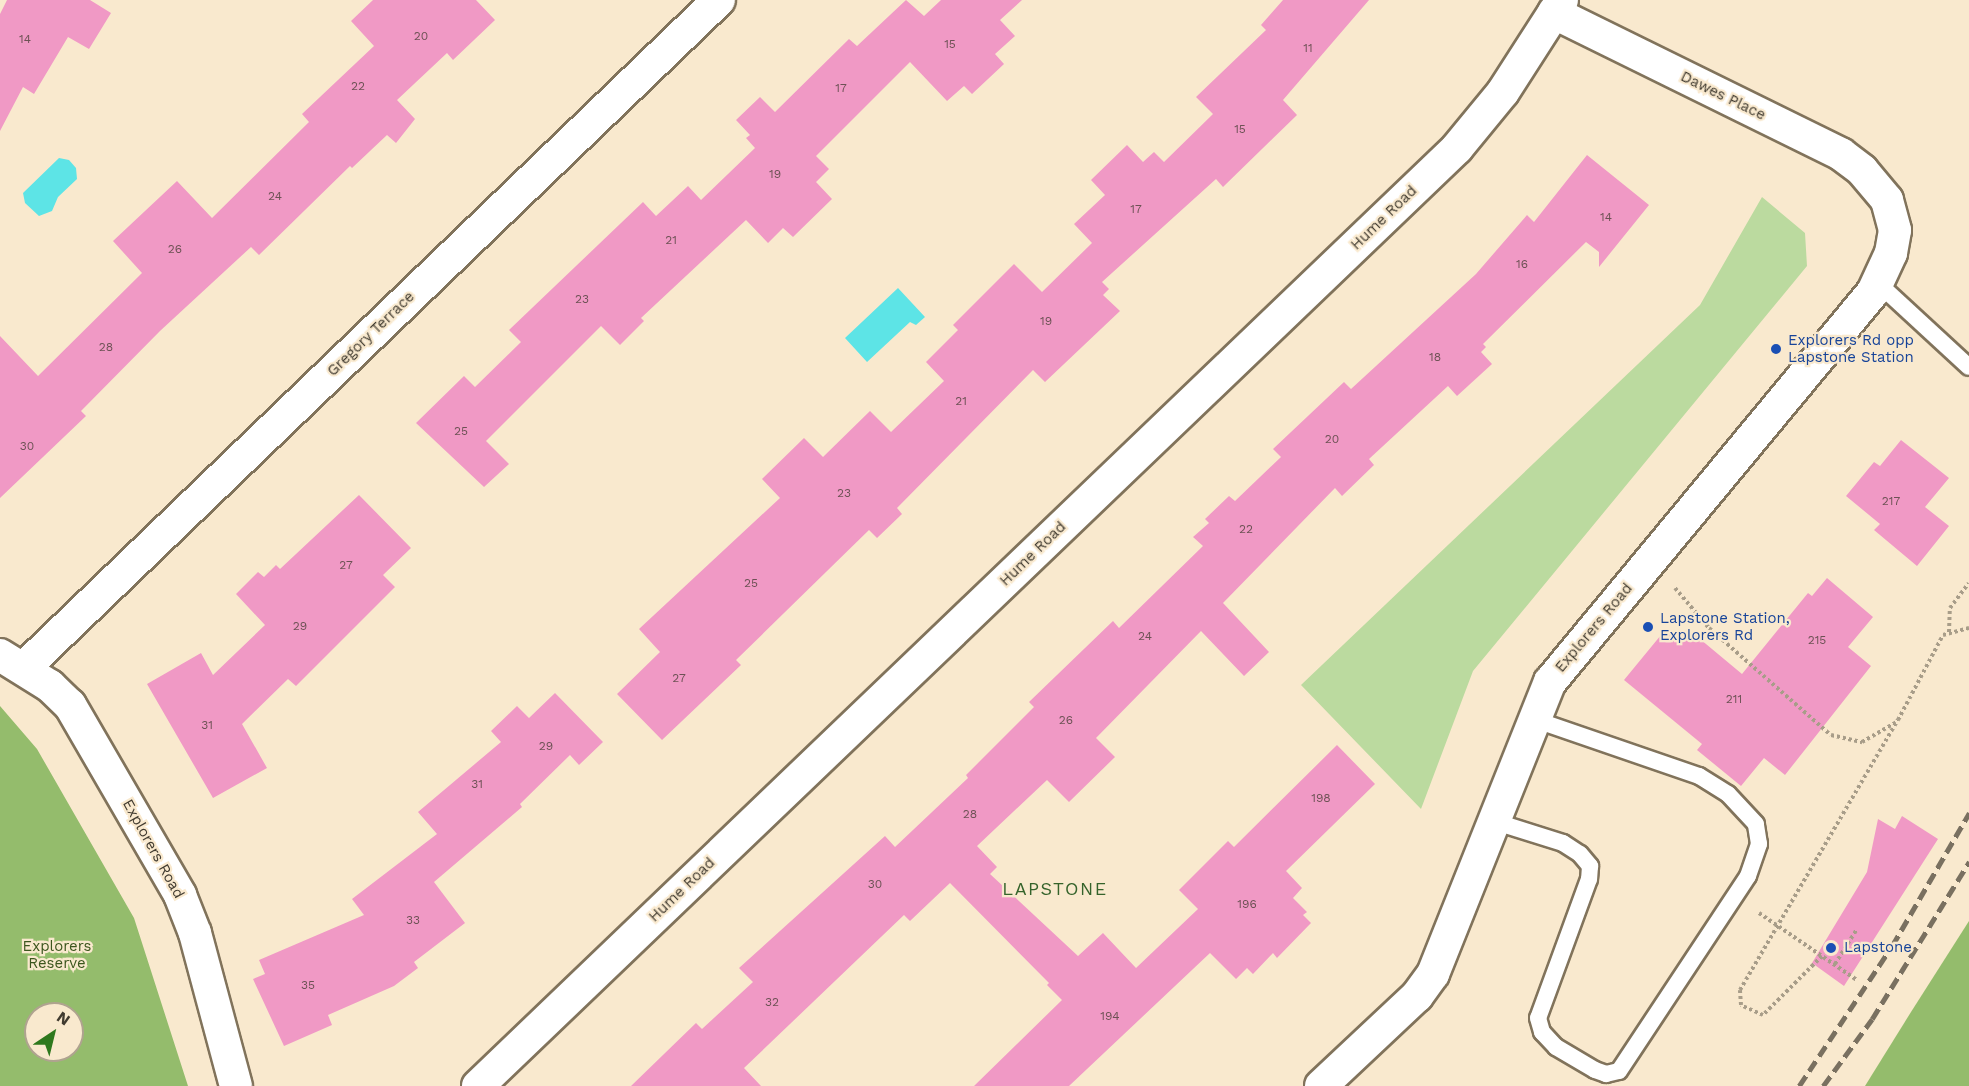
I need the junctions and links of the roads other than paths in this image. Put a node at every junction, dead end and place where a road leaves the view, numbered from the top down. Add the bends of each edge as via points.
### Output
1 (719, 0) edge
2 (1558, 6) edge
3 (1883, 193) joint
4 (1879, 284) junction
5 (1969, 367) edge
6 (12, 661) edge
7 (1533, 719) junction
8 (1493, 820) junction
9 (236, 1086) edge
10 (478, 1086) edge
11 (1321, 1086) edge

1 - 6 street, Gregory Terrace
2 - 3 street, Dawes Place via 1841,154
2 - 10 street, Hume Road via 1503,92 1457,148
3 - 4 street, Explorers Road via 1895,230 1889,262
4 - 5 lane
4 - 7 street, Explorers Road via 1550,682
6 - 9 street, Explorers Road via 50,686 85,724 180,896 195,933
7 - 8 street, Explorers Road
7 - 8 lane via 1699,776 1728,794 1756,824 1759,844 1748,876 1619,1071 1606,1074 1595,1070 1556,1047 1542,1032 1538,1018 1589,879 1590,866 1563,843
8 - 11 street, Explorers Road via 1433,974 1417,996

